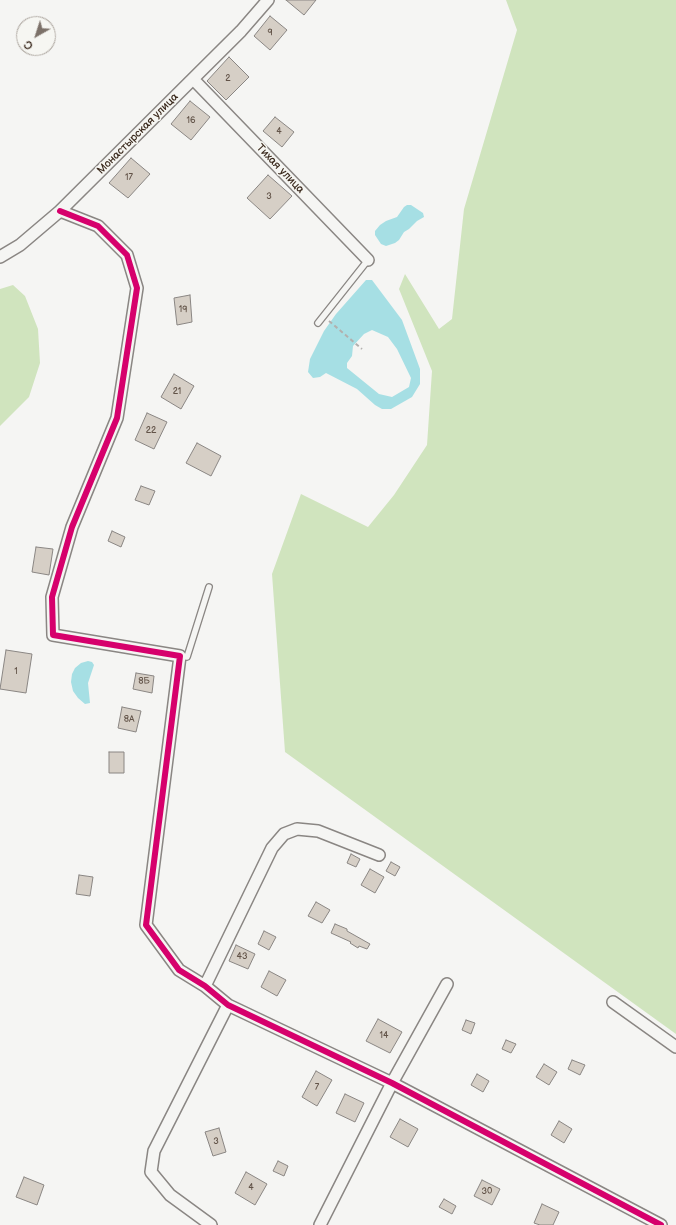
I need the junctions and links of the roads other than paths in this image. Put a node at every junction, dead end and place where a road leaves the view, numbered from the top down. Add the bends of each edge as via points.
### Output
1 (268, 0) edge
2 (193, 79) junction
3 (60, 211) junction
4 (0, 257) edge
5 (368, 260) joint
6 (318, 323) dead end
7 (209, 586) dead end
8 (180, 656) junction
9 (379, 854) dead end
10 (447, 984) dead end
11 (205, 986) junction
12 (613, 1002) dead end
13 (228, 1005) junction
14 (676, 1047) edge
15 (392, 1083) junction
16 (211, 1225) edge
17 (320, 1225) edge
18 (661, 1225) edge

1 - 2 street, Монастырская улица
2 - 3 street, Монастырская улица
2 - 5 street, Тихая улица
3 - 4 street, Монастырская улица via 20,245
3 - 8 street via 98,226 127,255 137,288 117,418 72,527 52,597 52,635
5 - 6 lane
7 - 8 lane via 187,657
8 - 11 street via 146,925 179,970
9 - 11 street via 318,832 297,829 284,834 272,848
10 - 15 street
11 - 13 street
12 - 14 street
13 - 15 street
13 - 16 street via 154,1151 151,1172 170,1195
15 - 17 street
15 - 18 street

